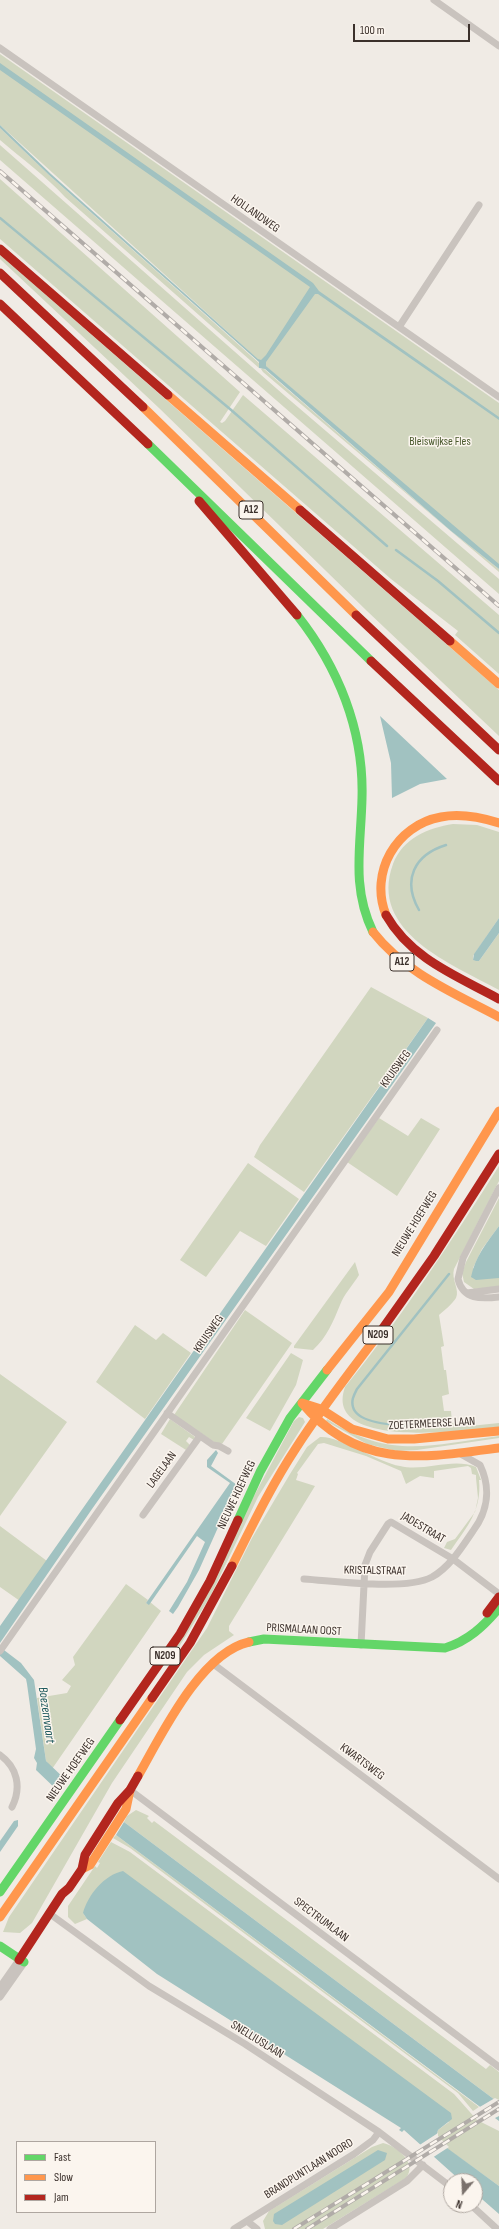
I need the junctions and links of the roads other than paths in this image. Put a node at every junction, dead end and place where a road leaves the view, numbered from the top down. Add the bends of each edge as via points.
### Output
1 (434, 0) edge
2 (499, 46) edge
3 (0, 48) edge
4 (479, 205) dead end
5 (0, 249) edge
6 (0, 273) edge
7 (0, 304) edge
8 (399, 327) junction
9 (499, 397) edge
10 (171, 465) junction
11 (499, 684) edge
12 (499, 750) edge
13 (499, 781) edge
14 (499, 823) edge
15 (499, 999) edge
16 (499, 1017) edge
17 (437, 1030) dead end
18 (499, 1111) edge
19 (499, 1154) edge
20 (499, 1188) edge
21 (499, 1289) edge
22 (465, 1293) junction
23 (499, 1298) edge
24 (302, 1403) junction
25 (321, 1409) junction
26 (167, 1413) junction
27 (314, 1419) junction
28 (499, 1432) edge
29 (200, 1436) junction
30 (499, 1448) edge
31 (228, 1452) dead end
32 (458, 1453) junction
33 (143, 1516) dead end
34 (453, 1559) junction
35 (304, 1580) dead end
36 (365, 1582) junction
37 (499, 1596) edge
38 (499, 1608) edge
39 (477, 1631) junction
40 (361, 1645) junction
41 (0, 1651) edge
42 (212, 1663) junction
43 (0, 1755) edge
44 (130, 1790) junction
45 (12, 1807) dead end
46 (499, 1879) edge
47 (0, 1892) edge
48 (52, 1916) junction
49 (0, 1917) edge
50 (0, 1946) edge
51 (22, 1962) junction
52 (0, 1987) edge
53 (0, 1997) edge
54 (499, 2067) edge
55 (379, 2132) junction
56 (423, 2165) junction
57 (443, 2181) edge
58 (480, 2213) edge
59 (247, 2220) junction
60 (234, 2229) edge
61 (257, 2229) edge
62 (330, 2229) edge
63 (497, 2229) edge

1 - 2 street
3 - 8 street, HOLLANDWEG
4 - 8 street
5 - 11 main road, A12
6 - 12 main road, A12 via 126,390
7 - 10 main road, A12
8 - 9 street, HOLLANDWEG
10 - 13 main road, A12 via 378,668
10 - 16 main road, A12 via 220,528 300,616 319,643 338,680 352,722 360,760 362,808 357,879 361,905 374,935 405,964
14 - 15 main road, A12 via 475,817 453,816 439,817 418,825 403,835 392,848 383,867 380,889 381,902 388,920 403,940 433,962
17 - 26 street, KRUISWEG
18 - 24 main road, NIEUWE HOEFWEG / N209 via 389,1292
19 - 25 main road, NIEUWE HOEFWEG / N209 via 400,1306
20 - 22 street via 459,1268 458,1279
21 - 22 street
22 - 23 street via 479,1299
24 - 25 main road, ZOETERMEERSE LAAN
24 - 27 main road
24 - 47 main road, NIEUWE HOEFWEG / N209 via 290,1418 263,1465 199,1604
25 - 27 main road, NIEUWE HOEFWEG / N209
25 - 28 main road, ZOETERMEERSE LAAN via 352,1429 388,1439
26 - 29 street
26 - 41 street, KRUISWEG
27 - 32 main road via 358,1446 380,1454 417,1458
27 - 49 main road, NIEUWE HOEFWEG / N209 via 276,1480 242,1542 211,1608 190,1643
29 - 31 street via 213,1446 219,1446
29 - 33 street, LAGELAAN
30 - 32 main road
32 - 34 street, KRISTALSTRAAT via 480,1465 487,1492 478,1525
34 - 36 street, KRISTALSTRAAT via 432,1576 421,1581 407,1584
34 - 36 street, JADESTRAAT via 391,1522 367,1558
34 - 37 street, JADESTRAAT
35 - 36 street, KRISTALSTRAAT
36 - 40 street
37 - 39 main road, PRISMALAAN OOST
38 - 39 main road, PRISMALAAN OOST
39 - 40 main road, PRISMALAAN OOST via 465,1640 445,1648
40 - 42 main road, PRISMALAAN OOST via 264,1639 237,1645
42 - 44 main road, PRISMALAAN OOST via 178,1707
42 - 46 street, KWARTSWEG
43 - 45 street via 10,1762 16,1774 17,1794
44 - 48 main road, PRISMALAAN OOST via 126,1809 90,1864 82,1869 70,1888 62,1894
44 - 54 street, SPECTRUMLAAN
48 - 51 main road, PRISMALAAN OOST
48 - 55 street, SNELLIUSLAAN via 149,1986 245,2044
50 - 51 main road
51 - 52 street, PRISMALAAN OOST
51 - 53 street, PRISMALAAN OOST
55 - 56 street, SNELLIUSLAAN
55 - 59 street, BRANDPUNTLAAN NOORD via 373,2140 354,2154
56 - 57 street, SNELLIUSLAAN
56 - 62 street via 407,2181
58 - 63 street
59 - 60 street, BRANDPUNTLAAN NOORD
59 - 61 street

